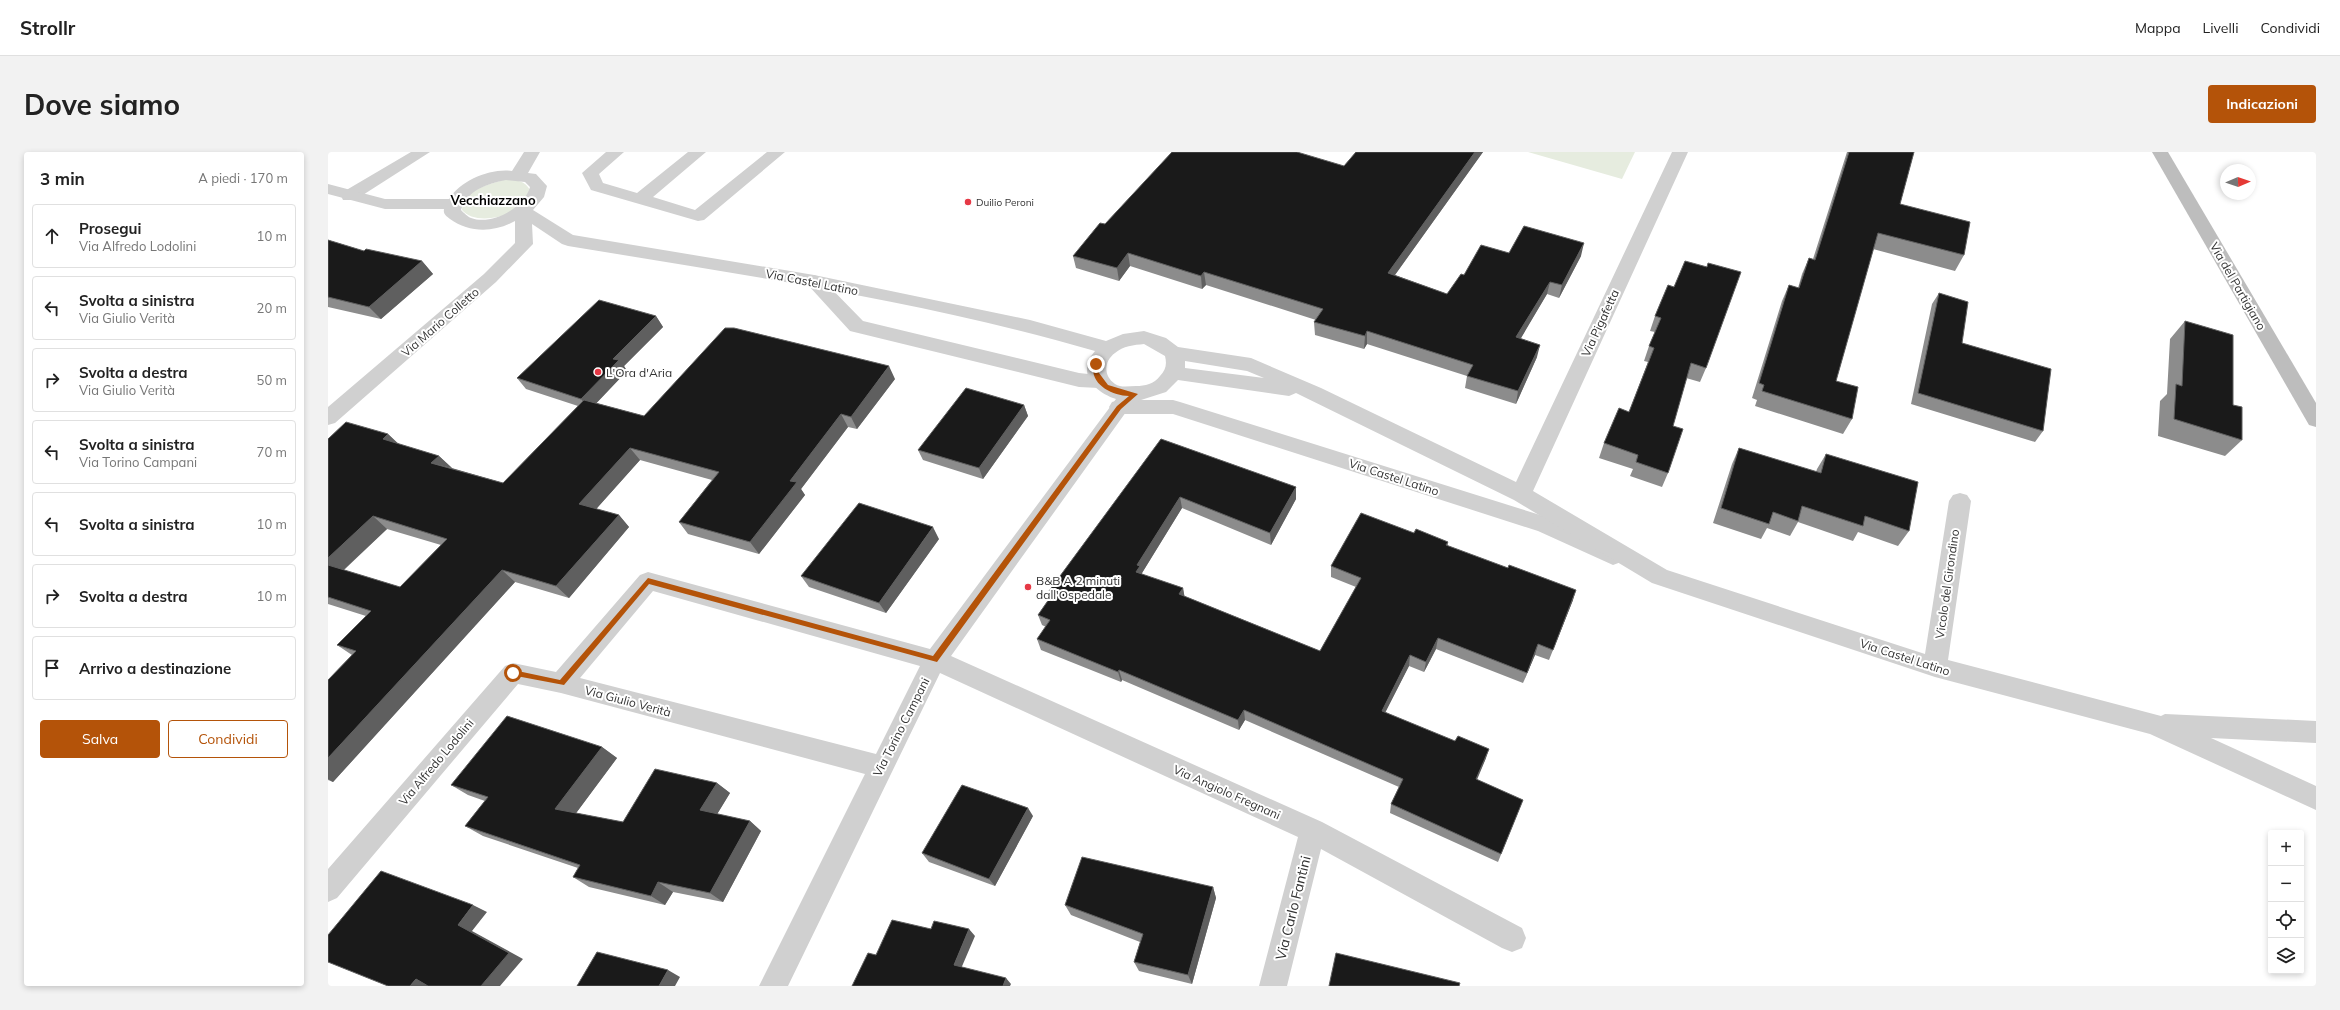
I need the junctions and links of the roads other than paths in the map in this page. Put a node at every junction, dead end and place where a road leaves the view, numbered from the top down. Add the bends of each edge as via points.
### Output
1 (422, 152) edge
2 (532, 152) edge
3 (616, 152) edge
4 (698, 152) edge
5 (777, 152) edge
6 (1680, 152) edge
7 (2160, 152) edge
8 (518, 175) junction
9 (328, 189) edge
10 (349, 196) junction
11 (640, 199) junction
12 (454, 204) junction
13 (523, 211) junction
14 (814, 281) junction
15 (1106, 348) junction
16 (1174, 353) junction
17 (1174, 373) junction
18 (1099, 381) junction
19 (1314, 393) junction
20 (1127, 401) junction
21 (328, 418) edge
22 (2316, 420) edge
23 (1521, 494) junction
24 (1960, 500) dead end
25 (1660, 577) junction
26 (935, 660) junction
27 (1935, 668) junction
28 (561, 683) junction
29 (2154, 724) junction
30 (2316, 732) edge
31 (881, 767) junction
32 (2316, 798) edge
33 (1313, 831) junction
34 (328, 889) edge
35 (1512, 938) dead end
36 (774, 986) edge
37 (1273, 986) edge

1 - 10 street
2 - 8 street
3 - 11 street via 590,173 597,186
4 - 11 street
5 - 11 street via 698,216
6 - 23 street, Via Pigafetta
7 - 22 main road, Via del Partigiano
8 - 12 street via 492,178 479,183 458,196
8 - 13 street via 536,181 539,188 538,195
9 - 10 street
10 - 12 street via 385,204
12 - 13 street via 452,212 457,219 466,223 494,223
13 - 14 street, Via Castel Latino via 568,240
13 - 21 street, Via Mario Colletto via 524,244 490,278
14 - 15 street, Via Castel Latino via 1030,326
14 - 18 street via 857,326 1079,380
15 - 16 street via 1124,340 1144,337 1156,340
15 - 18 street via 1096,364
16 - 17 street
16 - 19 street, Via Castel Latino via 1251,364
17 - 19 street, Via Castel Latino
17 - 20 street via 1159,388
18 - 20 street
19 - 23 street, Via Castel Latino
20 - 25 street, Via Castel Latino via 1173,407 1545,525
20 - 26 street, Via Torino Campani
23 - 25 street, Via Castel Latino
24 - 27 street, Vicolo del Girondino
25 - 27 street, Via Castel Latino
26 - 28 street via 648,581
26 - 31 street, Via Torino Campani
26 - 33 street, Via Angiolo Fregnani
27 - 29 street, Via Castel Latino
28 - 31 street, Via Giulio Verità
28 - 34 street, Via Alfredo Lodolini via 513,673
29 - 30 street
29 - 32 street
31 - 36 street, Via Torino Campani
33 - 35 street, Via Angiolo Fregnani
33 - 37 street, Via Carlo Fantini

